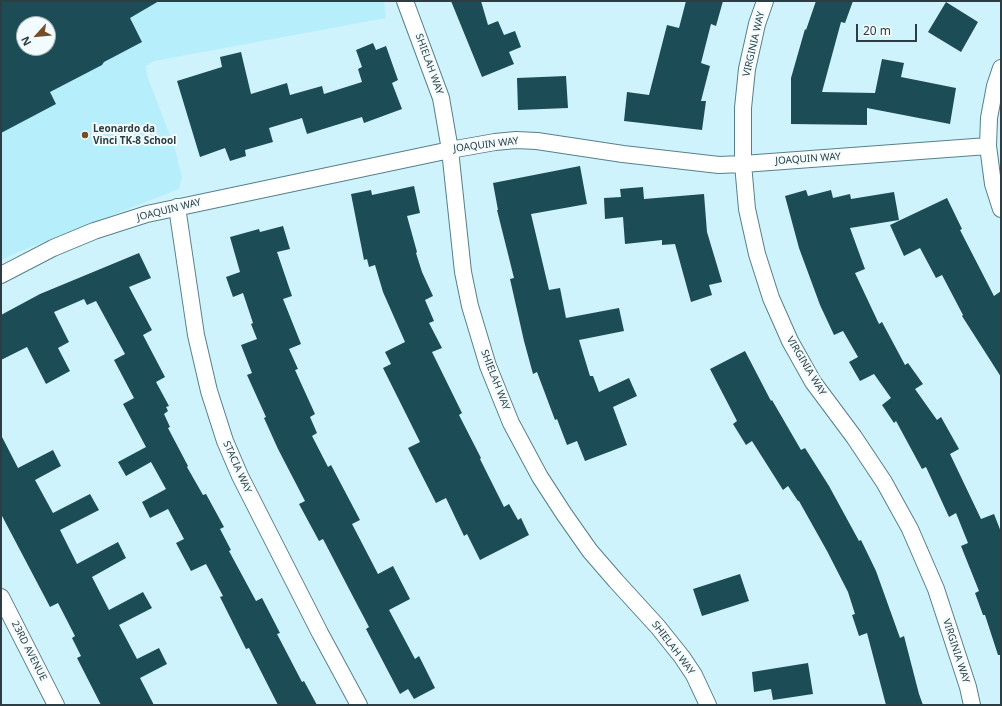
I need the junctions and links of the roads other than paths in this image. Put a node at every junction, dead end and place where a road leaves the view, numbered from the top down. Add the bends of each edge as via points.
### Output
1 (405, 1) edge
2 (765, 1) edge
3 (1001, 68) edge
4 (988, 146) junction
5 (450, 150) junction
6 (743, 164) junction
7 (177, 207) junction
8 (1001, 209) edge
9 (1, 275) edge
10 (3, 605) edge
11 (56, 705) edge
12 (359, 705) edge
13 (708, 705) edge
14 (972, 705) edge

1 - 5 street, SHIELAH WAY via 441,98
2 - 6 street, VIRGINIA WAY via 747,69 743,108
3 - 4 street via 989,118
4 - 6 street, JOAQUIN WAY
4 - 8 street via 993,184
5 - 6 street, JOAQUIN WAY via 496,142 537,141 698,163
5 - 7 street, JOAQUIN WAY
5 - 13 street, SHIELAH WAY via 462,264 470,306 488,366 511,423 540,477 564,514 590,551 682,657
6 - 14 street, VIRGINIA WAY via 747,209 757,254 771,298 790,341 813,382 884,482 910,529 936,589
7 - 9 street, JOAQUIN WAY via 94,231 53,248
7 - 12 street, STACIA WAY via 196,336 209,391 225,441 243,483
10 - 11 street, 23RD AVENUE

